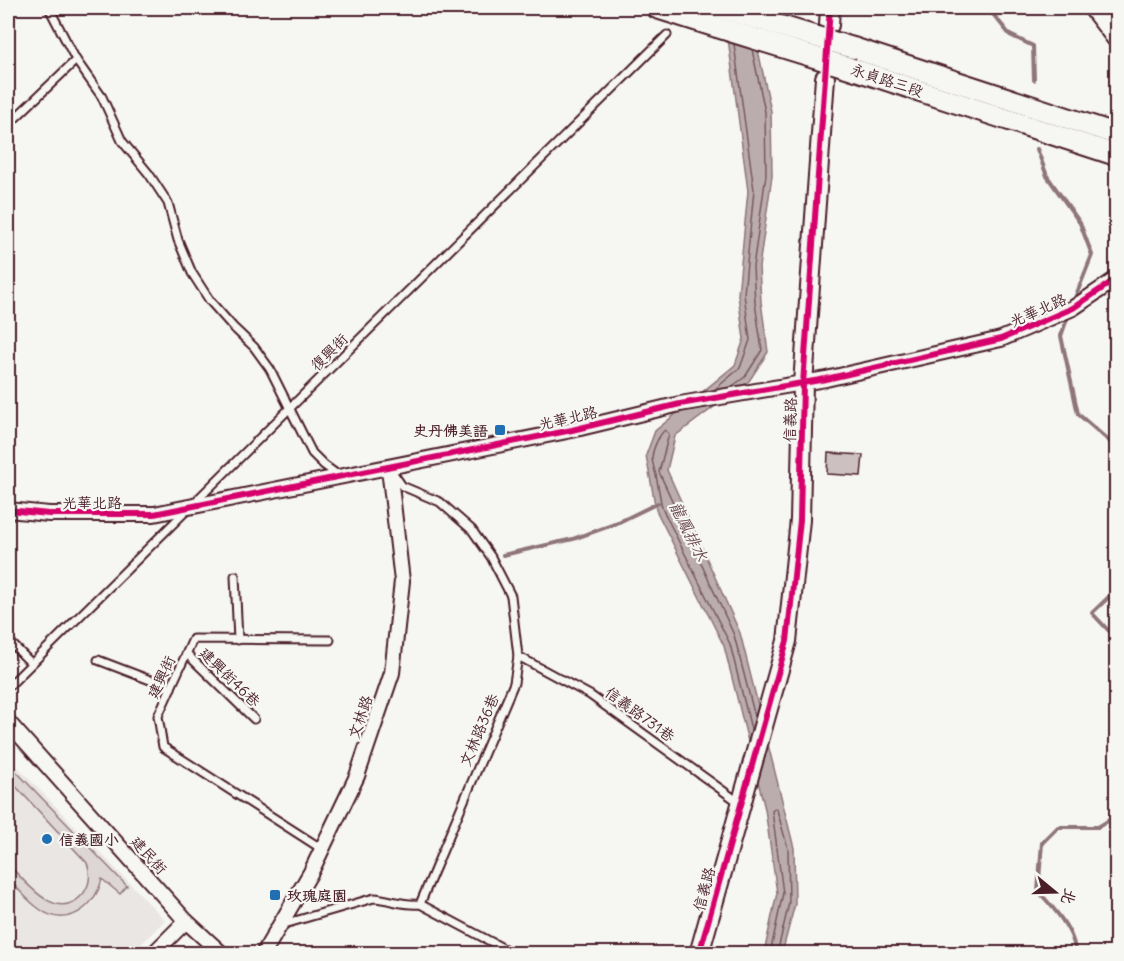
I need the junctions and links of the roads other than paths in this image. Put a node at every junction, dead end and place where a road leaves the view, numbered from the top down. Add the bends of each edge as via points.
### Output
1 (49, 8) edge
2 (657, 8) edge
3 (1094, 8) edge
4 (719, 17) edge
5 (667, 35) dead end
6 (1116, 38) edge
7 (76, 60) junction
8 (825, 78) dead end
9 (8, 125) edge
10 (1116, 134) edge
11 (1116, 155) edge
12 (1116, 279) edge
13 (803, 384) junction
14 (290, 410) junction
15 (389, 468) junction
16 (341, 478) junction
17 (190, 507) junction
18 (8, 510) edge
19 (235, 576) dead end
20 (8, 640) edge
21 (238, 640) junction
22 (330, 640) dead end
23 (187, 654) junction
24 (518, 656) junction
25 (98, 660) dead end
26 (30, 662) junction
27 (8, 687) edge
28 (171, 688) junction
29 (255, 719) dead end
30 (8, 722) edge
31 (741, 803) junction
32 (322, 849) junction
33 (420, 904) junction
34 (186, 921) junction
35 (281, 925) junction
36 (153, 954) edge
37 (222, 954) edge
38 (263, 954) edge
39 (514, 954) edge
40 (699, 954) edge

1 - 7 lane
2 - 4 main road, 永貞路三段
3 - 6 street
4 - 10 main road, 永貞路三段, bridge via 853,48
4 - 11 main road, 永貞路三段, bridge via 853,69
5 - 14 lane, 復興街
7 - 9 lane
7 - 14 lane via 102,98 122,141 168,203 192,273 210,301 270,369
8 - 13 street, 信義路
12 - 13 street, 光華北路 via 1073,308 1001,339
13 - 15 street, 光華北路 via 680,404
13 - 31 street, 信義路 via 800,520 787,641
14 - 16 lane via 312,453
14 - 17 lane, 復興街
15 - 16 street, 光華北路
15 - 24 lane, 文林路36巷 via 402,486 440,502 472,531 491,556 511,596
15 - 32 street, 文林路 via 402,581 392,673 357,776
16 - 17 street, 光華北路
17 - 18 street, 光華北路 via 154,514
17 - 26 lane, 復興街
19 - 21 lane
20 - 26 lane
21 - 22 lane, 建興街
21 - 23 lane, 建興街 via 193,639
23 - 28 lane, 建興街
23 - 29 lane, 建興街46巷
24 - 31 lane, 信義路731巷 via 590,695
24 - 33 lane, 文林路36巷 via 514,683
25 - 28 lane
26 - 27 lane, 復興街
28 - 32 lane, 建興街 via 158,716 163,747
30 - 34 street, 建民街
31 - 40 street, 信義路
32 - 35 street, 文林路
33 - 35 lane via 374,898
33 - 39 lane
34 - 36 street
34 - 37 street, 建民街
35 - 38 street, 文林路

